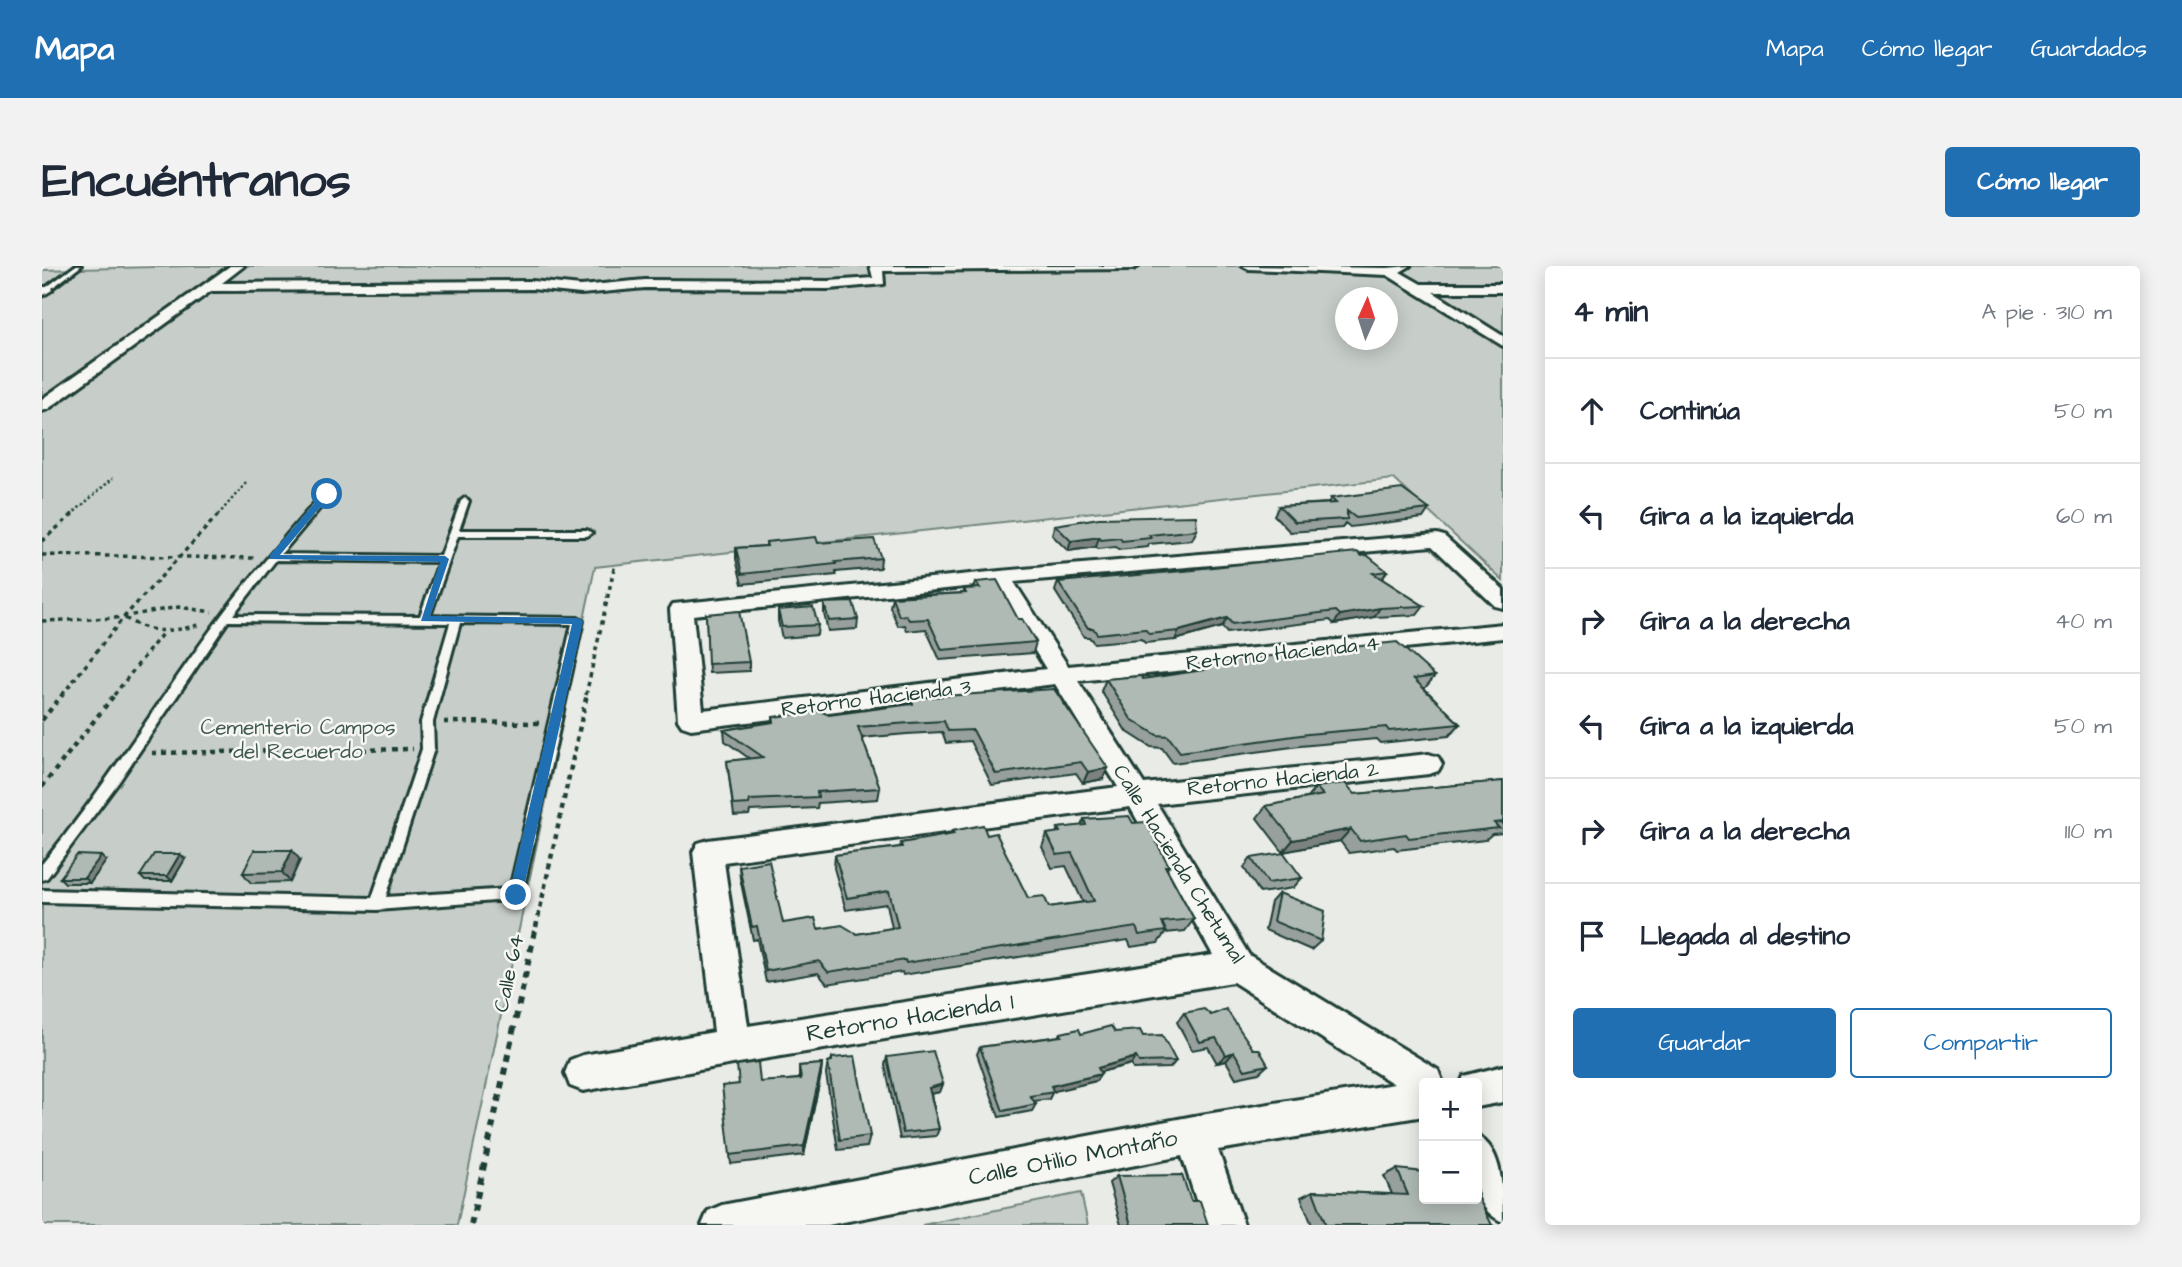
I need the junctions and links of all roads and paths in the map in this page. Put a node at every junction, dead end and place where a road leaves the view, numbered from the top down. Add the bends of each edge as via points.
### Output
1 (78, 266) edge
2 (237, 266) edge
3 (1102, 266) edge
4 (1133, 266) edge
5 (1249, 266) edge
6 (1404, 266) edge
7 (877, 272) edge
8 (1388, 272) junction
9 (208, 288) junction
10 (1418, 288) junction
11 (1503, 288) edge
12 (43, 290) edge
13 (1503, 342) edge
14 (42, 406) edge
15 (113, 478) dead end
16 (246, 482) dead end
17 (327, 494) dead end
18 (465, 501) dead end
19 (454, 533) junction
20 (587, 533) dead end
21 (43, 540) edge
22 (42, 555) edge
23 (273, 557) junction
24 (181, 558) junction
25 (445, 559) junction
26 (615, 564) dead end
27 (1000, 577) junction
28 (1503, 601) edge
29 (124, 617) junction
30 (225, 618) junction
31 (424, 619) junction
32 (456, 619) junction
33 (42, 621) edge
34 (1503, 631) edge
35 (162, 634) junction
36 (1062, 675) junction
37 (42, 720) edge
38 (427, 722) junction
39 (555, 723) junction
40 (428, 749) junction
41 (134, 753) junction
42 (1429, 764) dead end
43 (42, 787) edge
44 (1137, 795) junction
45 (42, 874) edge
46 (42, 896) edge
47 (376, 904) junction
48 (1237, 966) junction
49 (733, 1046) junction
50 (583, 1073) dead end
51 (1419, 1080) edge
52 (1503, 1084) edge
53 (1482, 1088) edge
54 (1419, 1099) edge
55 (1194, 1135) junction
56 (1482, 1164) edge
57 (1503, 1202) edge
58 (471, 1225) edge
59 (722, 1225) edge
60 (1224, 1225) edge

1 - 12 lane
2 - 9 street
3 - 4 street
3 - 7 street
5 - 8 street
6 - 8 street
7 - 9 street via 829,285 645,284 581,290 532,285
8 - 10 street
9 - 14 street
10 - 11 street
10 - 13 street
15 - 21 path
16 - 24 path
17 - 23 lane
18 - 19 lane
19 - 20 lane
19 - 25 lane
22 - 24 path
23 - 24 path
23 - 25 lane
23 - 30 lane
24 - 29 path
25 - 31 lane
26 - 58 path, Calle 64
27 - 28 street via 1437,540
27 - 36 street, Calle Hacienda Chetumal
27 - 36 street, Retorno Hacienda 3 via 681,609 691,720
29 - 30 path via 164,608 200,607
29 - 33 path
29 - 35 path via 139,628
29 - 37 path
30 - 31 lane
30 - 35 path
30 - 41 lane
31 - 32 lane
32 - 38 lane
32 - 39 lane via 578,621
34 - 36 street, Retorno Hacienda 4
35 - 43 path
36 - 44 street, Calle Hacienda Chetumal
38 - 39 path
38 - 40 lane
39 - 47 lane via 516,895
40 - 41 path
40 - 47 lane
41 - 45 lane
42 - 44 street, Retorno Hacienda 2
44 - 48 street, Calle Hacienda Chetumal
44 - 49 street via 708,852
46 - 47 lane
48 - 49 street, Retorno Hacienda 1
48 - 51 street, Calle Hacienda Chetumal
49 - 50 street, Retorno Hacienda 1
52 - 53 street
54 - 55 street, Calle Otilio Montaño
55 - 59 street, Calle Otilio Montaño
55 - 60 street
56 - 57 street

